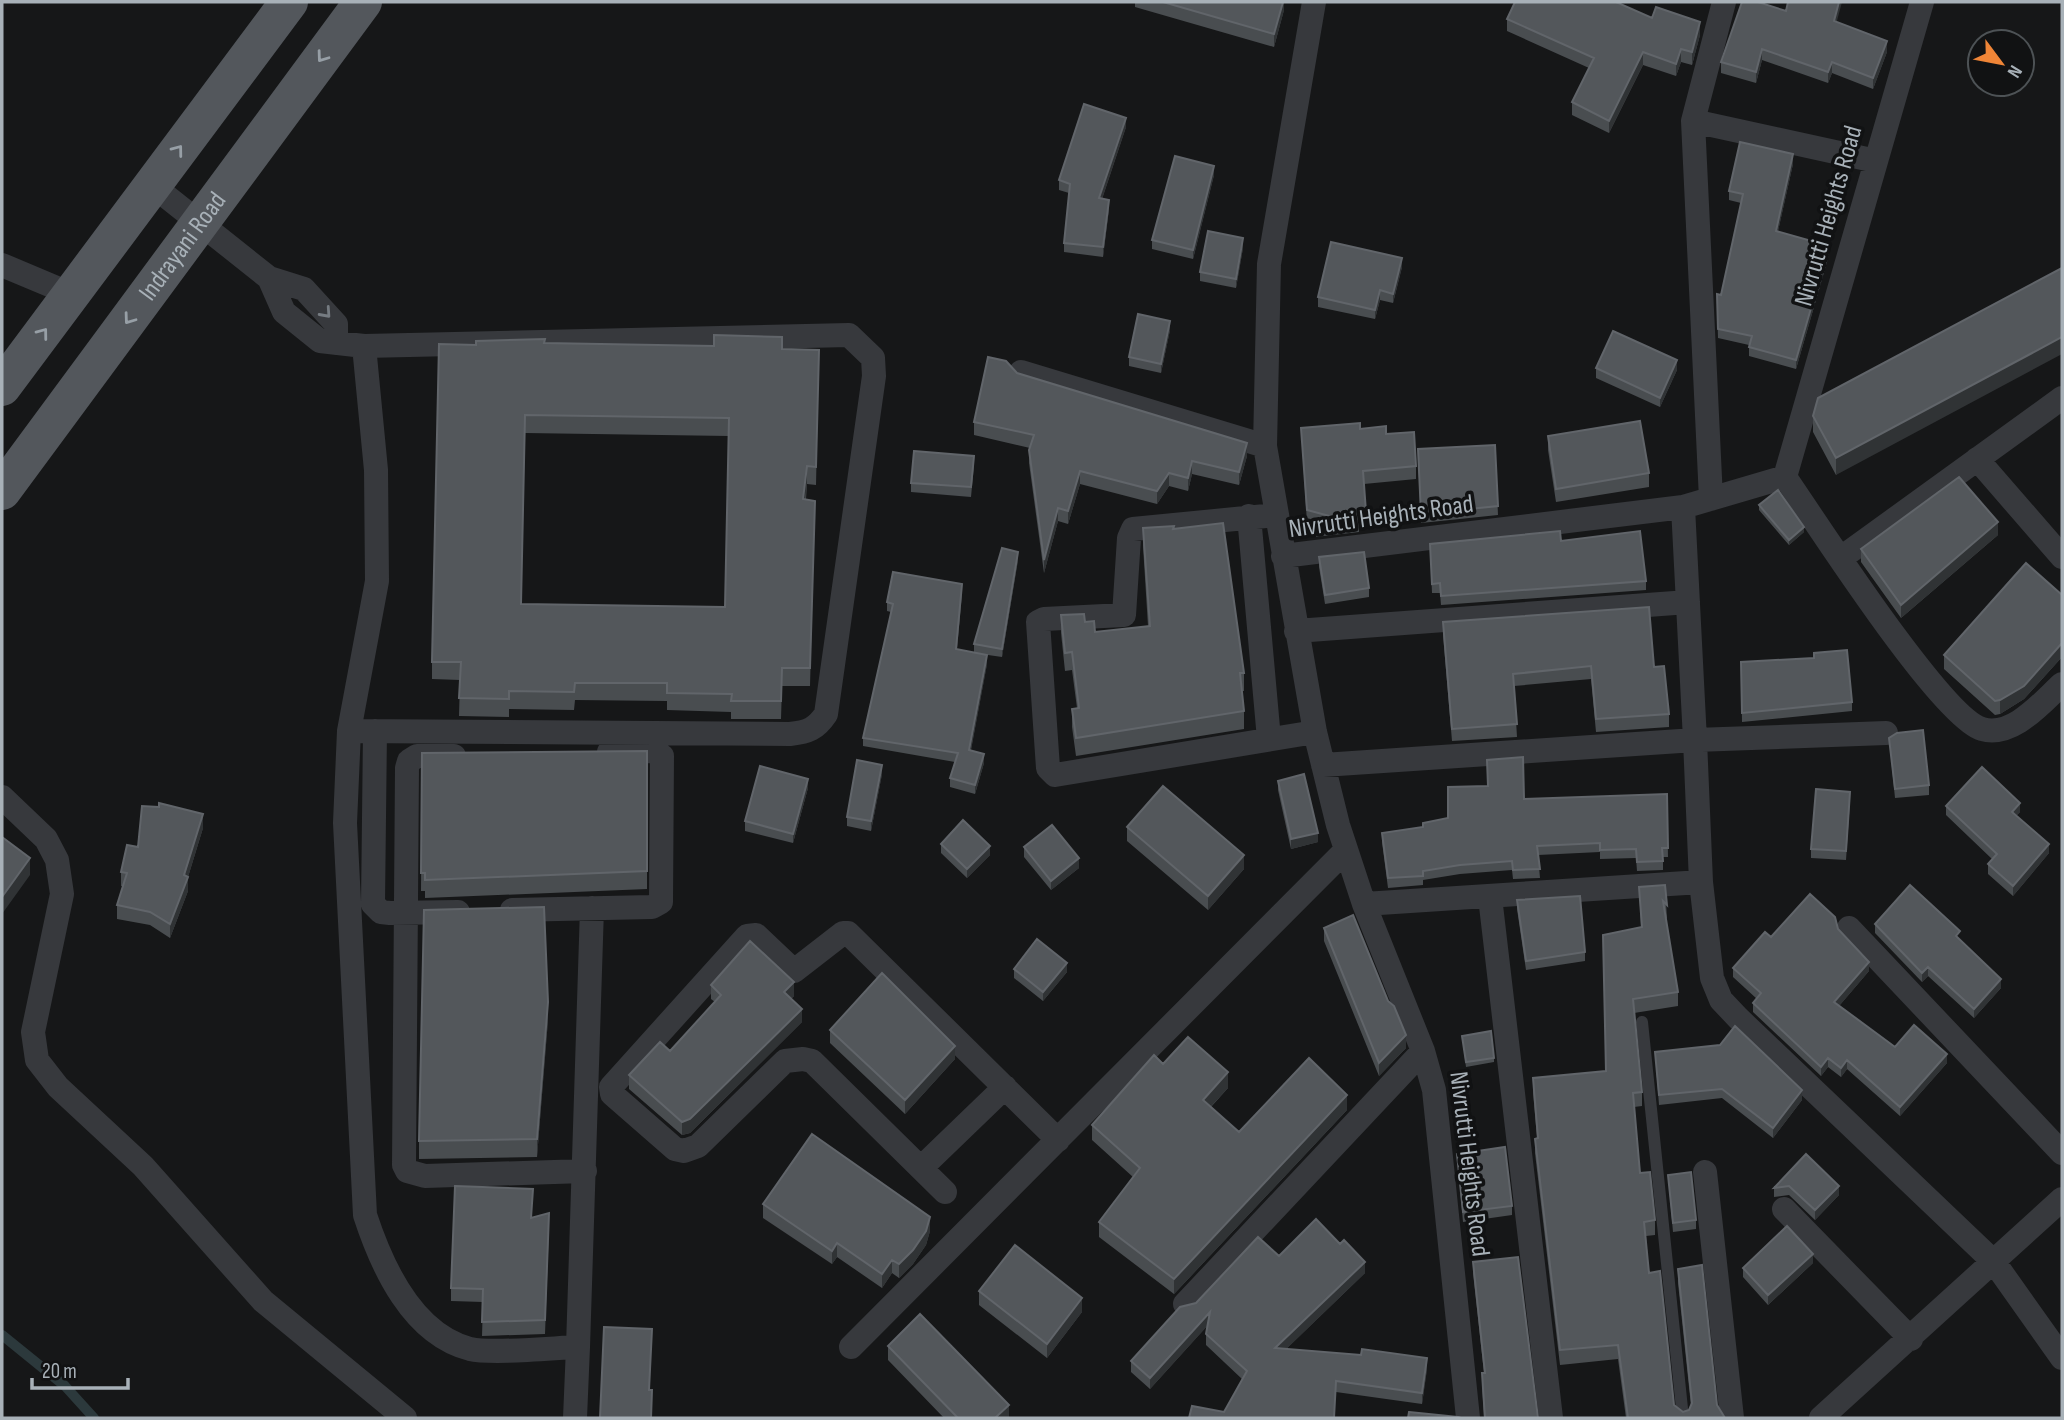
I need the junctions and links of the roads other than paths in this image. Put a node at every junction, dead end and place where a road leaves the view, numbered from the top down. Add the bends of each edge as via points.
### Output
1 (289, 2) edge
2 (363, 2) edge
3 (1314, 2) edge
4 (1724, 2) edge
5 (1922, 2) edge
6 (1693, 121) junction
7 (1876, 161) junction
8 (152, 185) junction
9 (201, 222) junction
10 (2, 265) edge
11 (71, 294) junction
12 (364, 346) junction
13 (1021, 372) edge
14 (2, 387) edge
15 (2062, 398) edge
16 (1265, 446) junction
17 (1977, 459) junction
18 (1784, 477) junction
19 (2, 491) edge
20 (1711, 499) junction
21 (1683, 507) junction
22 (1276, 515) junction
23 (1249, 516) junction
24 (1283, 556) junction
25 (2062, 557) edge
26 (1841, 558) junction
27 (1688, 602) junction
28 (1296, 631) junction
29 (2062, 684) edge
30 (349, 731) junction
31 (375, 732) junction
32 (1315, 732) junction
33 (1886, 733) dead end
34 (1269, 739) junction
35 (1695, 740) junction
36 (1323, 765) junction
37 (2, 797) edge
38 (1346, 850) junction
39 (1701, 882) junction
40 (1490, 897) junction
41 (1364, 904) junction
42 (593, 908) junction
43 (406, 913) junction
44 (1849, 928) dead end
45 (1643, 1022) edge
46 (1423, 1051) junction
47 (1004, 1087) junction
48 (1058, 1140) junction
49 (2062, 1153) edge
50 (921, 1168) junction
51 (585, 1171) junction
52 (1705, 1172) dead end
53 (945, 1192) dead end
54 (2062, 1199) edge
55 (1784, 1209) dead end
56 (1994, 1262) junction
57 (1185, 1304) edge
58 (1911, 1339) junction
59 (578, 1347) junction
60 (851, 1348) dead end
61 (2062, 1358) edge
62 (405, 1418) edge
63 (575, 1418) edge
64 (1468, 1418) edge
65 (1552, 1418) edge
66 (1682, 1418) edge
67 (1732, 1418) edge
68 (1821, 1418) edge

8 -> 1 main road
2 -> 9 main road, Indrayani Road
3 - 16 street via 1269,264
4 - 6 street
5 - 7 street, Nivrutti Heights Road
6 - 7 street
6 - 20 street
7 - 18 street, Nivrutti Heights Road
8 - 9 street
8 - 11 main road
9 - 12 street via 269,278 304,289 336,324 336,342
9 -> 19 main road, Indrayani Road
10 - 11 street
14 -> 11 main road
12 - 30 street via 376,470 377,581
12 - 31 street via 849,335 873,358 874,376 826,714 818,726 790,734
13 - 16 street
15 - 17 street
16 - 22 street
17 - 25 street
17 - 26 street
18 - 20 street, Nivrutti Heights Road
18 - 26 street
20 - 21 street, Nivrutti Heights Road
21 - 24 street, Nivrutti Heights Road
21 - 27 street
22 - 23 street
22 - 24 street
23 - 34 street
23 - 34 street via 1133,529 1124,615 1038,622 1048,768 1055,775
24 - 28 street, Nivrutti Heights Road
26 - 29 street via 1928,681 1958,714 1982,729 2006,728 2031,713
27 - 28 street
27 - 35 street
28 - 32 street, Nivrutti Heights Road
30 - 31 street
30 - 59 street via 345,823 365,1215 374,1244 398,1292 433,1330 452,1342 473,1350
31 - 43 street via 373,904 381,912
32 - 34 street
32 - 36 street, Nivrutti Heights Road
33 - 35 street
35 - 36 street
35 - 39 street
36 - 38 street, Nivrutti Heights Road
37 - 62 street via 46,839 57,860 62,894 33,1032 37,1060 58,1087 142,1166 263,1301
38 - 41 street, Nivrutti Heights Road
38 - 48 street
39 - 40 street
39 - 56 street via 1712,978 1721,1000
40 - 41 street
40 - 65 street
41 - 46 street, Nivrutti Heights Road
42 - 43 street
42 - 43 street via 652,907 661,902 663,760 659,752 413,758 407,768
42 - 51 street
43 - 51 street via 407,1171 425,1176
44 - 49 street
45 - 66 lane
46 - 57 street
46 - 64 street, Nivrutti Heights Road via 1434,1090
47 - 48 street
47 - 50 street
47 - 50 street via 843,933 794,971 756,935 747,936 611,1087 612,1094 684,1151 698,1146 785,1061 803,1059 819,1067
48 - 60 street
50 - 53 street
51 - 59 street
52 - 67 street
54 - 56 street
55 - 58 street
56 - 58 street
56 - 61 street
58 - 68 street
59 - 63 street

